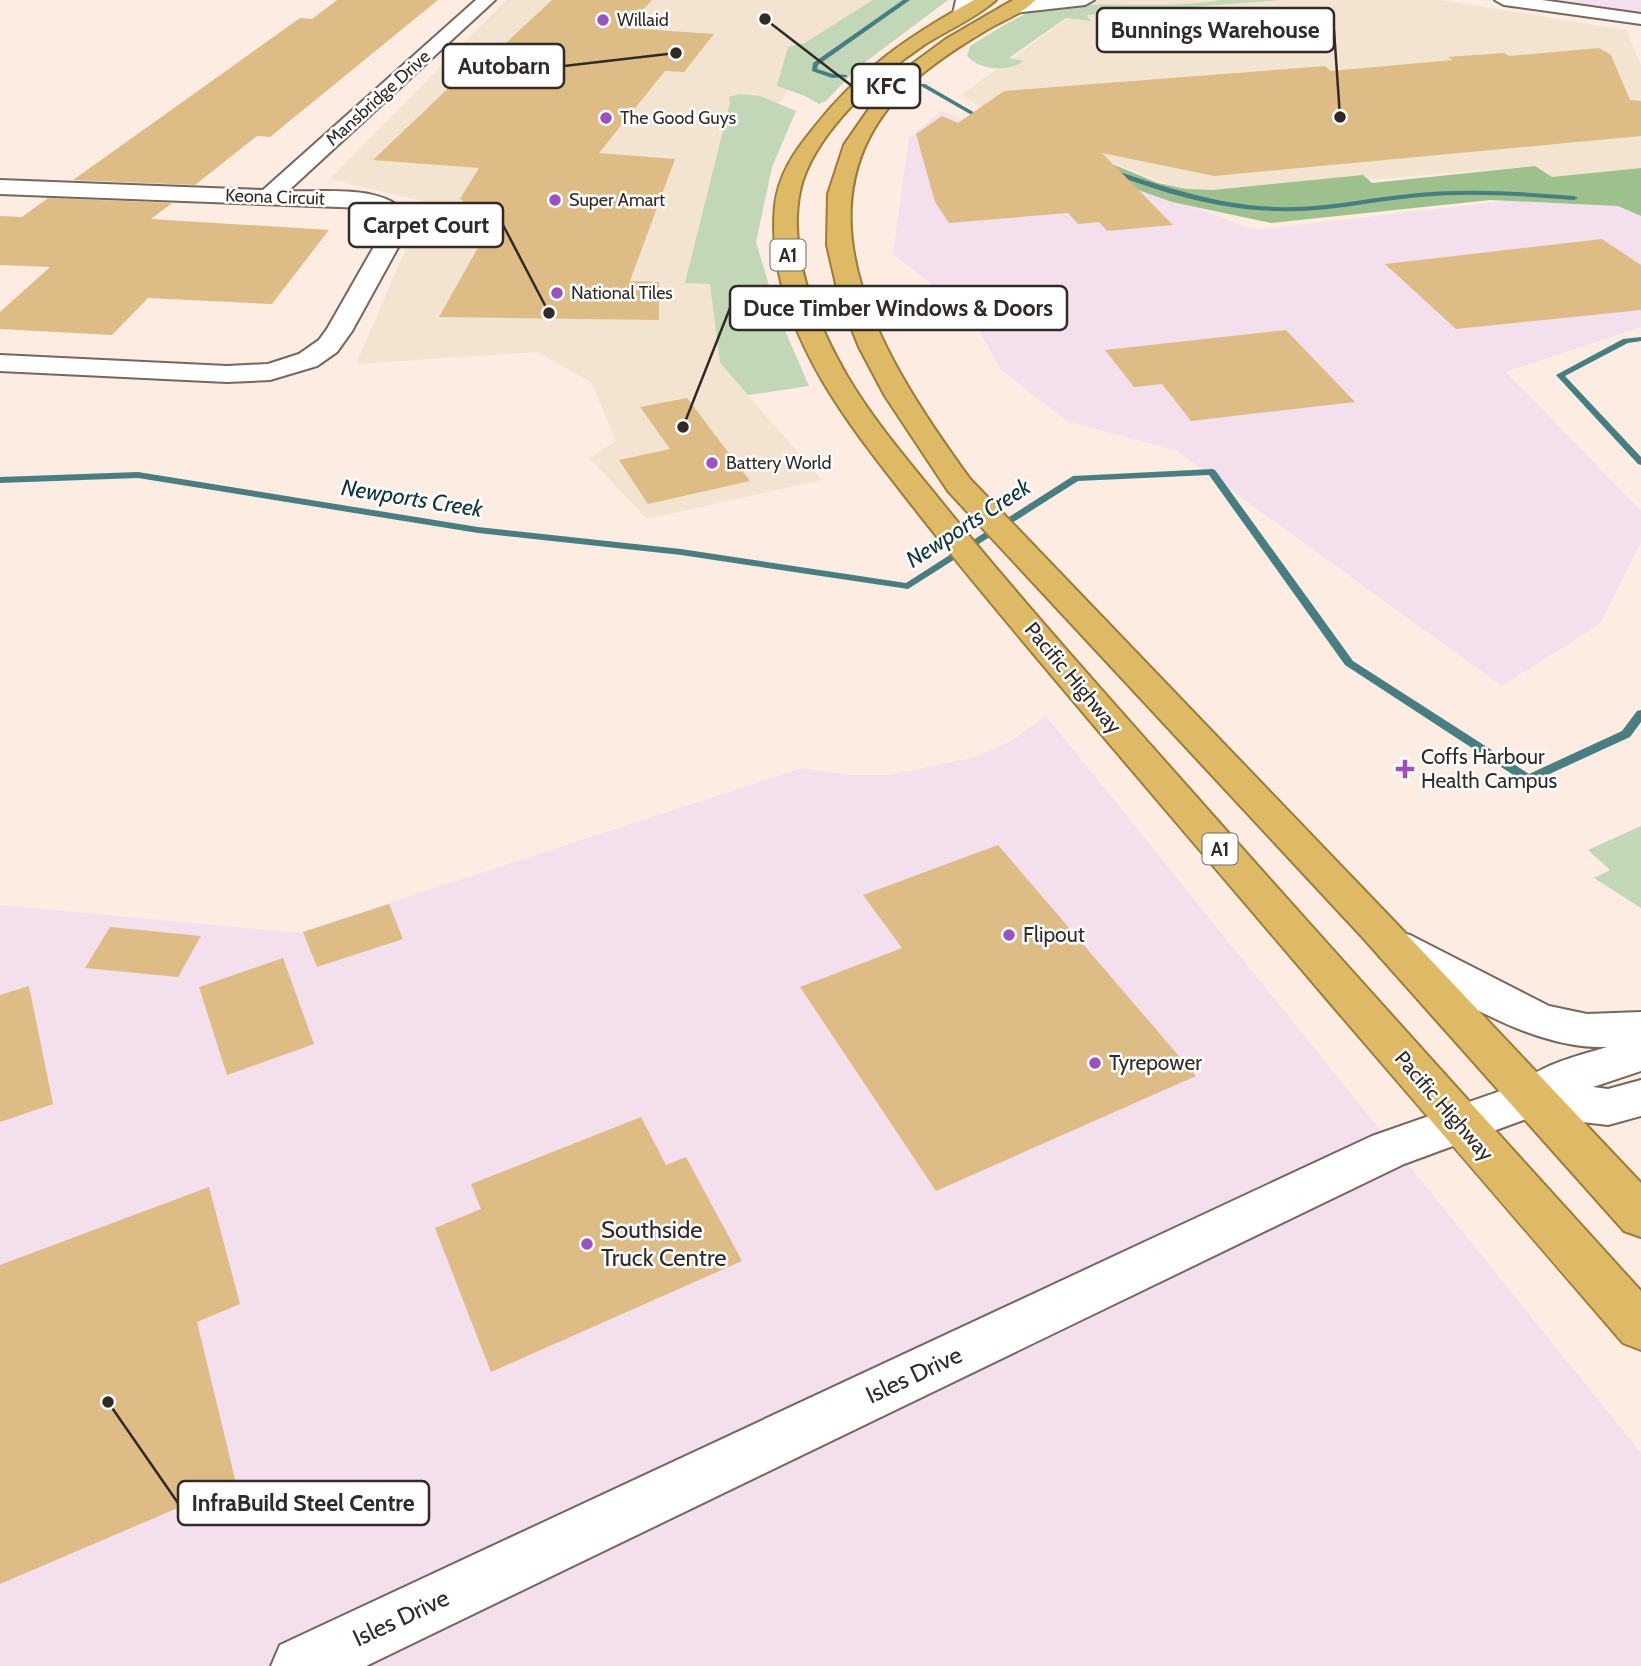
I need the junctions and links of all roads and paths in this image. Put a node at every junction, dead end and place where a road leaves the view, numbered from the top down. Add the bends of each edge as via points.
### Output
1 (486, 0) edge
2 (986, 0) edge
3 (1085, 0) edge
4 (1504, 0) edge
5 (1020, 4) edge
6 (964, 7) edge
7 (1641, 19) edge
8 (0, 187) edge
9 (269, 197) junction
10 (0, 363) edge
11 (1393, 945) junction
12 (1641, 1030) edge
13 (1641, 1053) edge
14 (1532, 1098) junction
15 (1641, 1098) edge
16 (1458, 1123) junction
17 (1641, 1216) edge
18 (1641, 1327) edge
19 (301, 1666) edge

1 - 9 street, Mansbridge Drive
2 - 6 highway, Pacific Highway / A1
3 - 5 street
4 - 7 street
5 - 11 highway via 951,44 887,96 855,142 838,205 844,276 881,368 959,485
6 - 16 highway, Pacific Highway / A1 via 888,59 837,111 796,165 786,220 793,282 830,370 946,528
8 - 9 street, Keona Circuit
9 - 10 street, Keona Circuit via 366,201 386,206 400,222 339,331 308,360 270,372 227,374
11 - 12 street via 1539,1021 1587,1031
11 - 14 highway
13 - 14 street, Isles Drive via 1570,1077
14 - 15 street via 1608,1107
14 - 16 street, Isles Drive
14 - 17 highway
16 - 18 highway, Pacific Highway / A1
16 - 19 street, Isles Drive via 1362,1162

